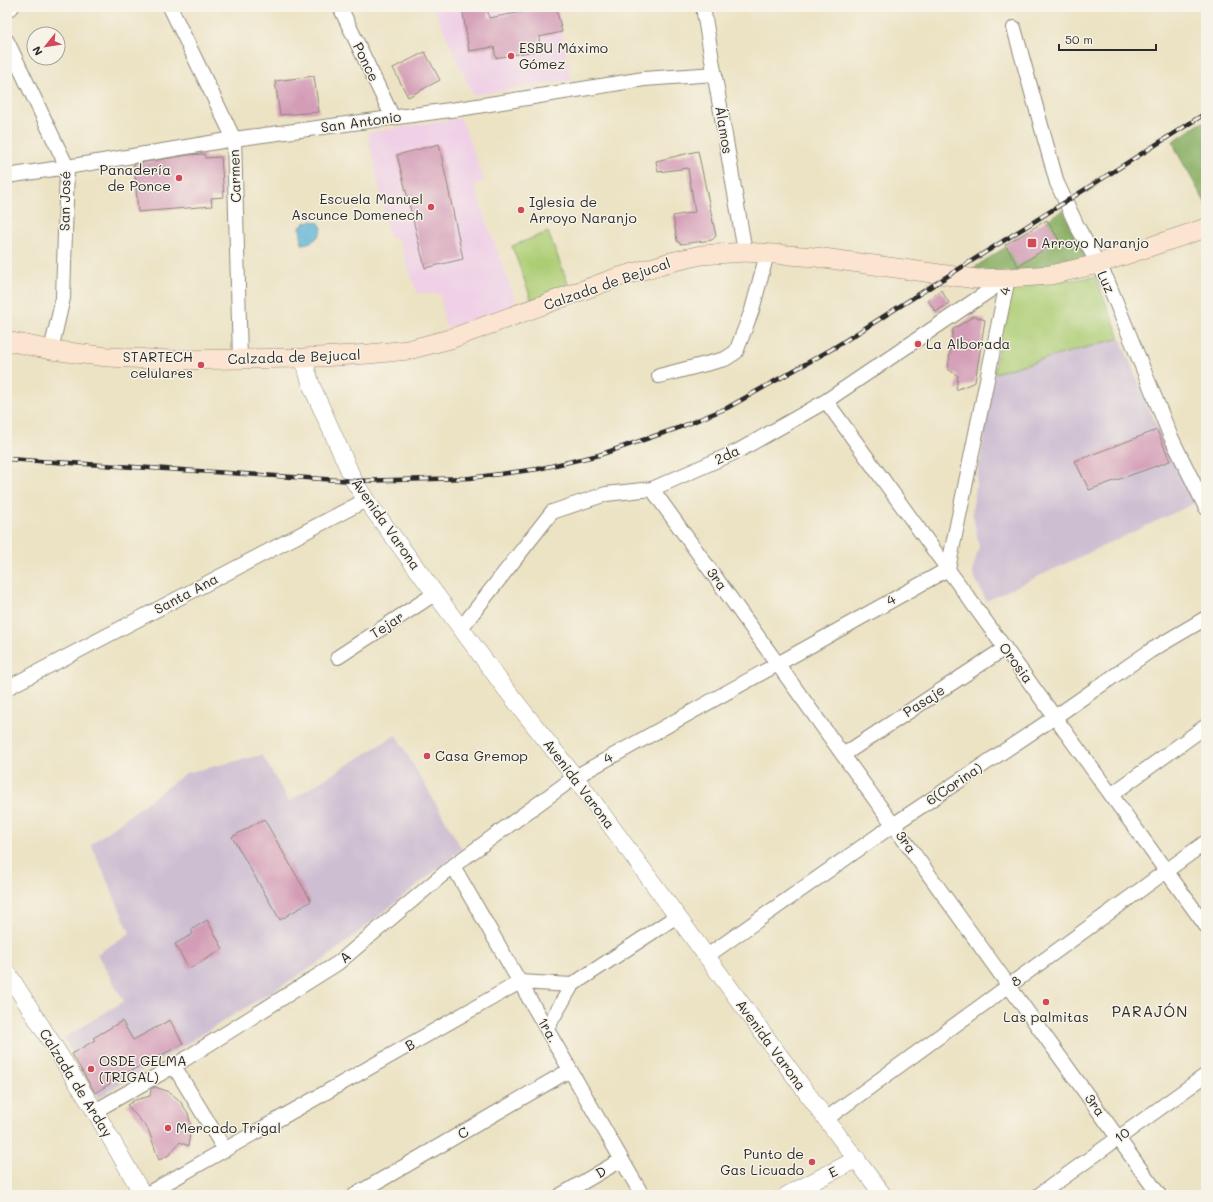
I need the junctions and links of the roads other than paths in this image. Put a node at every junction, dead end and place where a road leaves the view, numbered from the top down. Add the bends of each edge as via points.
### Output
1 (12, 7) edge
2 (170, 7) edge
3 (340, 7) edge
4 (703, 7) edge
5 (7, 10) edge
6 (1014, 28) dead end
7 (7, 41) edge
8 (715, 74) junction
9 (393, 118) junction
10 (234, 139) junction
11 (67, 167) junction
12 (7, 176) edge
13 (1206, 228) edge
14 (744, 252) junction
15 (767, 254) junction
16 (1098, 264) junction
17 (1008, 278) junction
18 (7, 341) edge
19 (51, 350) junction
20 (303, 358) junction
21 (240, 359) junction
22 (659, 376) dead end
23 (826, 401) junction
24 (652, 489) junction
25 (366, 500) junction
26 (1206, 508) edge
27 (948, 569) junction
28 (436, 593) junction
29 (1206, 618) edge
30 (461, 628) junction
31 (1005, 648) junction
32 (338, 657) dead end
33 (778, 663) junction
34 (7, 688) edge
35 (1055, 717) junction
36 (1206, 726) edge
37 (843, 755) junction
38 (575, 777) junction
39 (1111, 795) junction
40 (893, 825) junction
41 (1206, 842) edge
42 (453, 866) junction
43 (1166, 871) junction
44 (677, 916) junction
45 (1206, 926) edge
46 (707, 956) junction
47 (7, 972) edge
48 (520, 982) junction
49 (572, 985) junction
50 (1009, 986) junction
51 (547, 1028) junction
52 (174, 1066) junction
53 (570, 1070) junction
54 (1206, 1075) edge
55 (95, 1111) junction
56 (826, 1119) junction
57 (1118, 1138) junction
58 (225, 1150) junction
59 (856, 1159) junction
60 (621, 1160) junction
61 (144, 1195) edge
62 (355, 1195) edge
63 (561, 1195) edge
64 (642, 1195) edge
65 (787, 1195) edge
66 (883, 1195) edge
67 (1039, 1195) edge
68 (1159, 1195) edge

1 - 5 street
2 - 10 street, Carmen
3 - 9 street, Ponce
4 - 8 street, Álamos
6 - 16 street, Luz via 1057,183
7 - 11 street, San José
8 - 9 street, San Antonio via 644,78
8 - 14 street, Álamos
9 - 10 street, San Antonio
10 - 11 street, San Antonio
10 - 21 street, Carmen
11 - 12 street, San Antonio
11 - 19 street, San José via 63,298
13 - 16 main road, Calzada de Bejucal
14 - 15 main road, Calzada de Bejucal
14 - 20 main road, Calzada de Bejucal via 701,255 667,262 450,339 408,350
15 - 17 main road, Calzada de Bejucal via 816,257 976,279
15 - 22 street via 752,310 736,352 725,359
16 - 17 main road, Calzada de Bejucal via 1050,274
16 - 26 street, Luz via 1107,280 1170,435
17 - 23 street, 2da
17 - 27 street, 4
18 - 19 main road, Calzada de Bejucal
19 - 21 main road, Calzada de Bejucal via 108,357 173,360
20 - 21 main road, Calzada de Bejucal
20 - 25 street, Avenida Varona via 312,387 354,481
23 - 24 street, 2da via 738,451
23 - 27 street, Orosia
24 - 30 street, 2da via 606,494 552,512
24 - 33 street, 3ra
25 - 28 street, Avenida Varona
25 - 34 street, Santa Ana
27 - 31 street, Orosia
27 - 33 street, 4
28 - 30 street, Avenida Varona
28 - 32 street, Tejar
29 - 35 street, 6(Corina) via 1150,650
30 - 38 street, Avenida Varona
31 - 35 street, Orosia
31 - 37 street, Pasaje
33 - 37 street, 3ra
33 - 38 street, 4
35 - 39 street, Orosia
35 - 40 street, 6(Corina)
36 - 39 street
37 - 40 street, 3ra
38 - 42 street, A
38 - 44 street, Avenida Varona
39 - 43 street, Orosia
40 - 46 street, 6(Corina)
40 - 50 street, 3ra
41 - 43 street, 8
42 - 48 street, 1ra.
42 - 52 street, A via 338,963
43 - 45 street, Orosia
43 - 50 street, 8
44 - 46 street, Avenida Varona
44 - 49 street
46 - 56 street, Avenida Varona
47 - 55 street, Calzada de Arday
48 - 49 street
48 - 51 street, 1ra.
48 - 58 street, B
49 - 51 street
50 - 56 street, 8
50 - 57 street, 3ra
51 - 53 street, 1ra.
52 - 55 street, A
52 - 58 street
53 - 60 street, 1ra.
53 - 62 street, C
54 - 57 street, 10
55 - 61 street, Calzada de Arday
56 - 59 street, Avenida Varona
57 - 67 street, 10
57 - 68 street, 3ra
58 - 61 street, B
59 - 65 street, E
59 - 66 street, Avenida Varona
60 - 63 street, D
60 - 64 street, 1ra.

